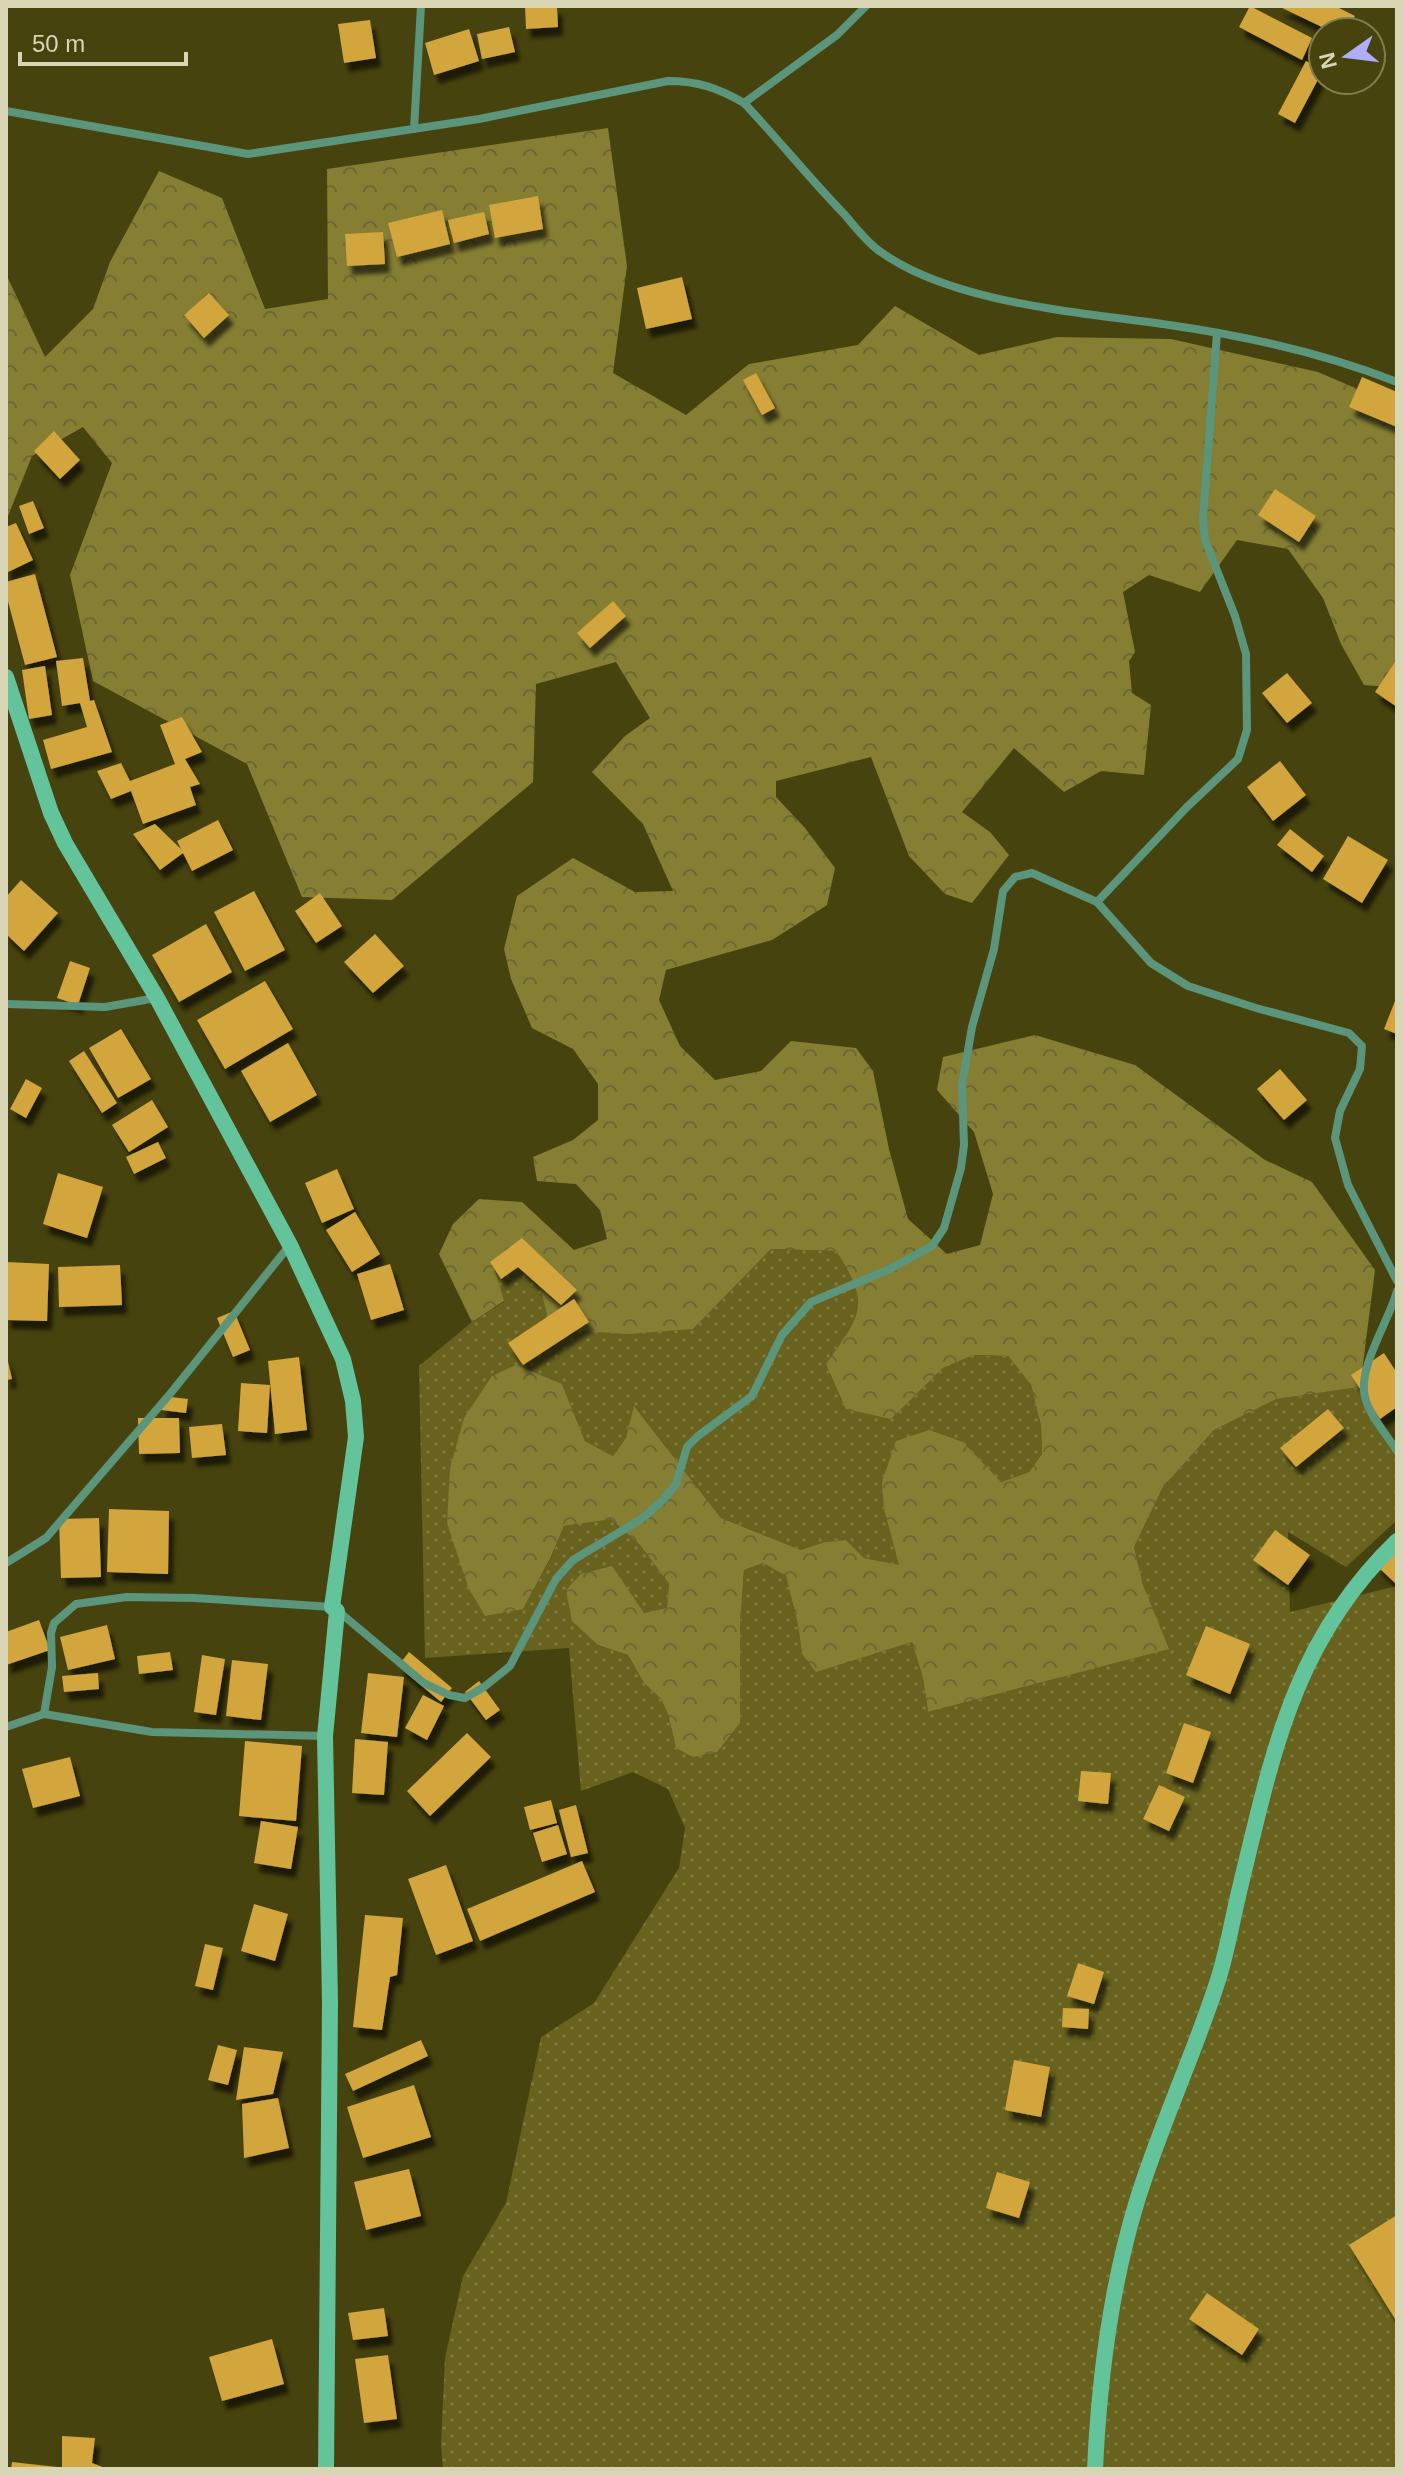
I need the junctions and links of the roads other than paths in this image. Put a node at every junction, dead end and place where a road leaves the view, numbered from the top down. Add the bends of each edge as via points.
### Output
1 (421, 6) edge
2 (866, 6) edge
3 (744, 103) junction
4 (6, 111) edge
5 (414, 129) junction
6 (1217, 333) junction
7 (1397, 382) edge
8 (6, 677) edge
9 (1097, 902) junction
10 (157, 998) junction
11 (6, 1004) edge
12 (290, 1245) junction
13 (1397, 1281) edge
14 (1397, 1291) edge
15 (1397, 1451) edge
16 (1397, 1541) edge
17 (6, 1563) edge
18 (335, 1609) junction
19 (44, 1714) junction
20 (6, 1727) edge
21 (325, 1736) junction
22 (326, 2469) edge
23 (1095, 2469) edge

1 - 5 street
2 - 3 street via 837,35
3 - 5 street via 694,81 668,81
3 - 6 street via 877,250 917,272 1045,309
4 - 5 street via 248,154
6 - 7 street via 1344,361
6 - 9 street via 1203,518 1205,540 1246,654 1247,730 1238,759
8 - 10 street via 65,843
9 - 13 street via 1151,963 1188,986 1349,1033 1362,1046 1360,1069 1340,1111 1335,1138 1348,1185
9 - 18 street via 1032,873 1015,877 1003,891 994,949 969,1041 962,1085 961,1168 944,1228 932,1246 811,1302 782,1335 752,1396 687,1447 676,1484 664,1499 643,1518 573,1560 556,1579 510,1666 465,1698 449,1695 424,1683
10 - 11 street via 105,1007
10 - 12 street
12 - 17 street via 46,1538
12 - 18 street via 343,1359 353,1401 356,1437
14 - 15 street via 1364,1386 1369,1407
16 - 23 street via 1316,1643 1269,1767 1219,1978 1136,2202 1098,2402
18 - 19 street via 181,1597 76,1604 54,1623 51,1633
18 - 21 street
19 - 20 street
19 - 21 street via 152,1732
21 - 22 street via 330,2003

